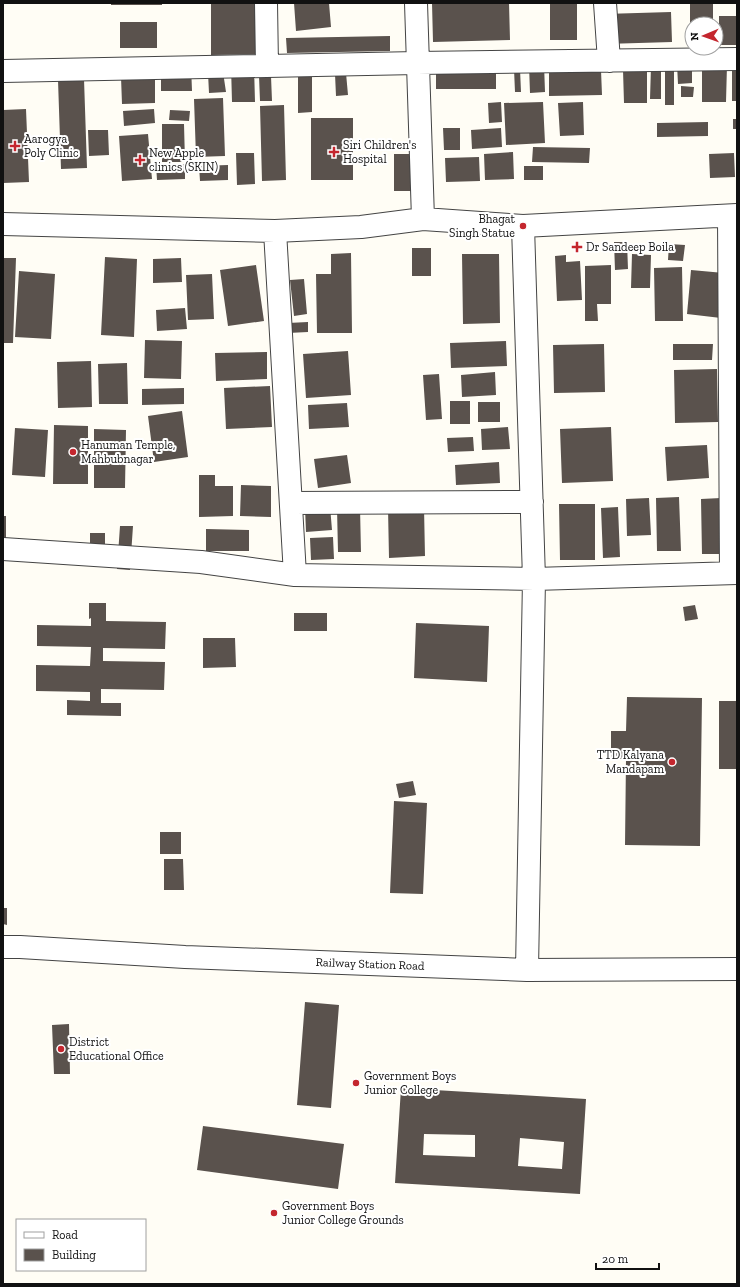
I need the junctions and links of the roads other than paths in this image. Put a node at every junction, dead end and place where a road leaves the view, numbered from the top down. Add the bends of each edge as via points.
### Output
1 (266, 3) edge
2 (416, 3) edge
3 (605, 3) edge
4 (737, 59) edge
5 (609, 61) junction
6 (417, 63) junction
7 (267, 66) junction
8 (3, 71) edge
9 (733, 216) edge
10 (423, 219) junction
11 (3, 224) edge
12 (523, 226) junction
13 (275, 231) junction
14 (532, 502) junction
15 (291, 503) junction
16 (3, 549) edge
17 (734, 574) edge
18 (295, 575) junction
19 (534, 579) junction
20 (3, 947) edge
21 (737, 969) edge
22 (527, 970) junction

1 - 7 street
2 - 6 street
3 - 5 street
4 - 5 street
5 - 6 street
6 - 7 street
6 - 10 street
7 - 8 street
9 - 12 street
9 - 17 street
10 - 12 street
10 - 13 street via 361,227
11 - 13 street
12 - 14 street
13 - 15 street
14 - 15 street
14 - 19 street
15 - 18 street
16 - 18 street via 201,562
17 - 19 street
18 - 19 street
19 - 22 street
20 - 22 street, Railway Station Road via 185,957
21 - 22 street, Railway Station Road

